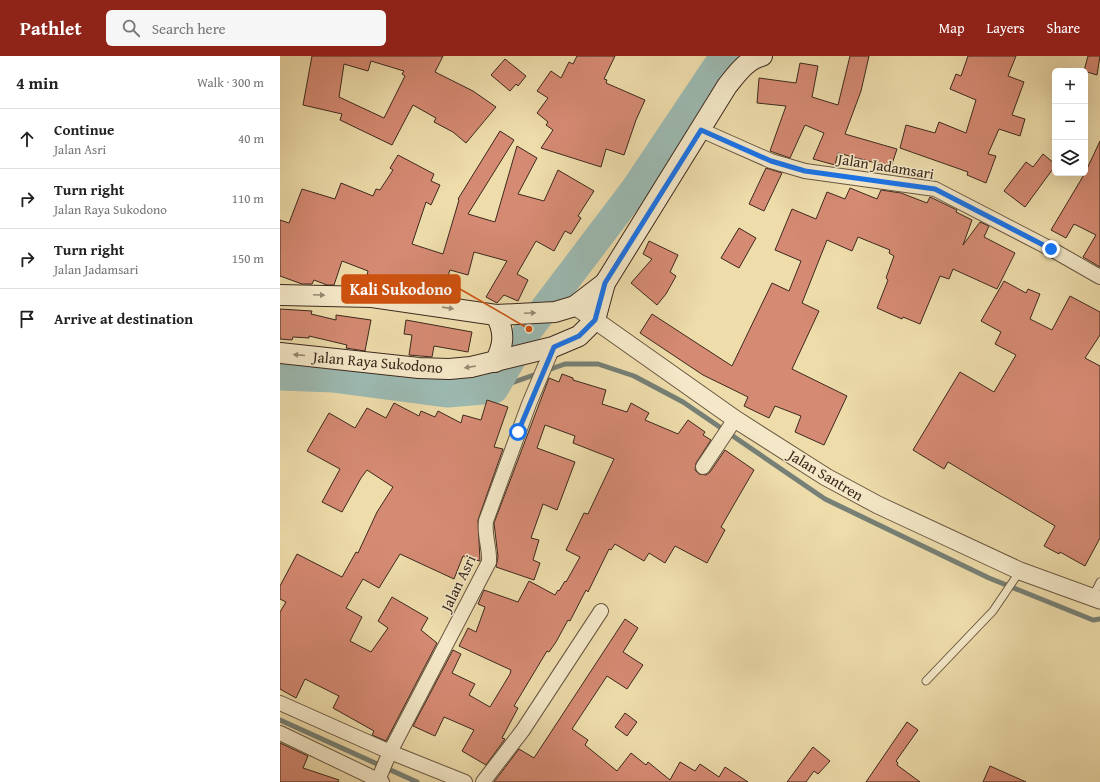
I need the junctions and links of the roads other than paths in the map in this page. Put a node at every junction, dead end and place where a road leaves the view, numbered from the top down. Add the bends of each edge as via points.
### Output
1 (759, 56) edge
2 (701, 130) junction
3 (1100, 277) edge
4 (605, 283) junction
5 (280, 295) edge
6 (575, 306) junction
7 (500, 315) junction
8 (595, 320) junction
9 (280, 353) edge
10 (501, 360) junction
11 (545, 360) junction
12 (730, 427) junction
13 (703, 467) dead end
14 (1018, 574) junction
15 (1100, 582) edge
16 (1096, 599) edge
17 (601, 611) dead end
18 (926, 680) dead end
19 (280, 703) edge
20 (280, 733) edge
21 (389, 755) junction
22 (380, 780) edge
23 (465, 782) edge
24 (483, 782) edge

1 - 2 main road, Jalan Raya Sukodono via 743,68 727,86
2 - 3 street, Jalan Jadamsari via 771,161 805,171 935,189
2 - 4 main road, Jalan Raya Sukodono
4 - 6 main road, Jalan Raya Sukodono
4 - 8 main road, Jalan Raya Sukodono
5 -> 7 main road, Jalan Raya Sukodono via 372,298
7 -> 6 main road, Jalan Raya Sukodono via 555,312
6 - 8 street, Jalan Santren
7 - 10 main road via 503,338
8 - 11 main road, Jalan Raya Sukodono via 579,336
8 - 12 street, Jalan Santren
10 -> 9 main road, Jalan Raya Sukodono via 449,369
10 - 11 main road, Jalan Raya Sukodono
11 - 21 street, Jalan Asri via 486,521 484,531 490,552 489,562
12 - 13 street
12 - 14 street, Jalan Santren via 878,505
14 - 16 street, Jalan Santren
14 - 18 lane via 993,611
15 - 16 lane
17 - 24 street via 528,723
19 - 21 street
20 - 22 street
21 - 22 street, Jalan Asri
21 - 23 street

